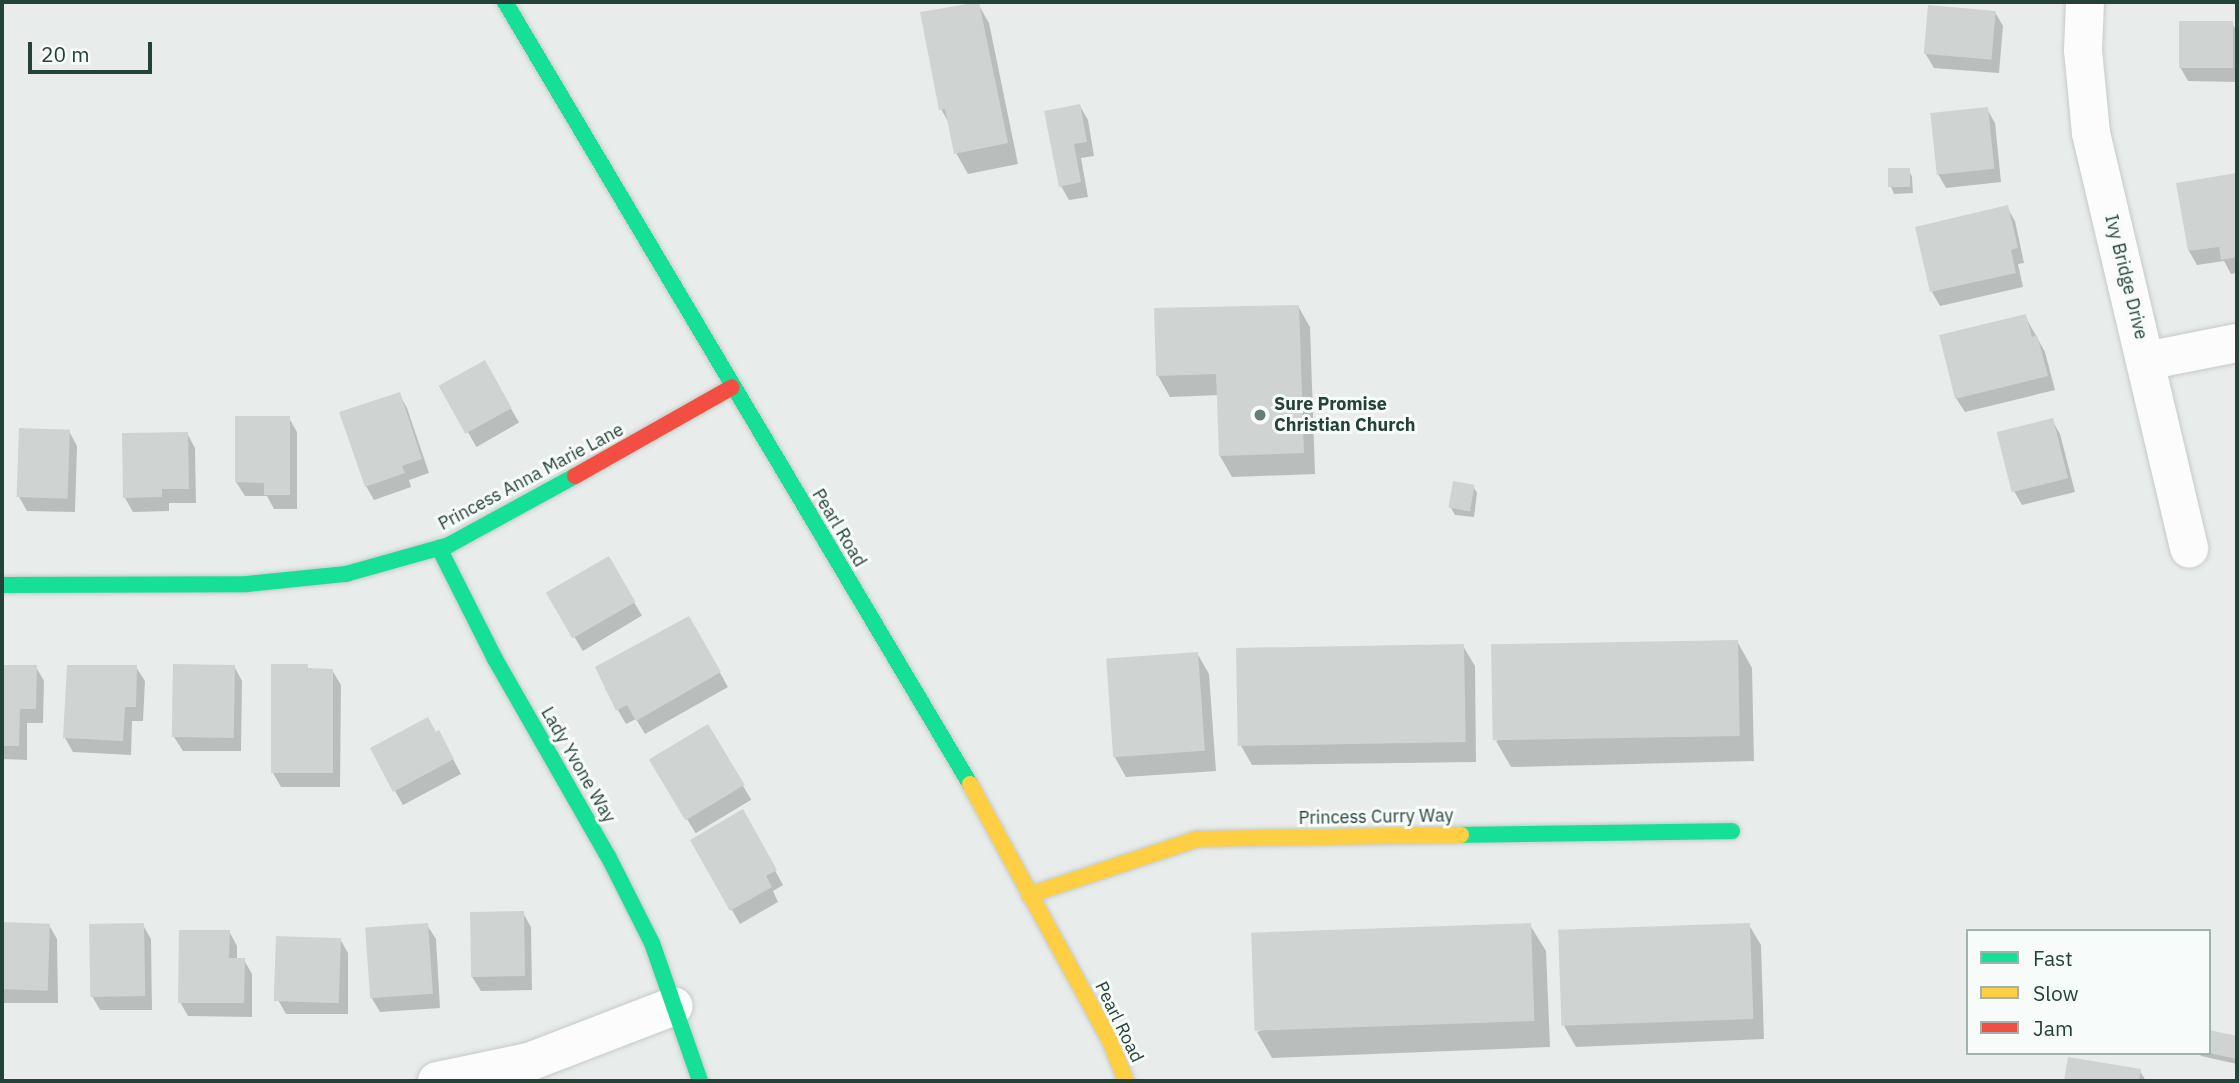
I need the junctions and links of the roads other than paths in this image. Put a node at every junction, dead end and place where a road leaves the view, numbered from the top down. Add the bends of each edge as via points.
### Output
1 (505, 2) edge
2 (2085, 2) edge
3 (2237, 343) edge
4 (2146, 360) junction
5 (732, 387) junction
6 (439, 548) junction
7 (2189, 550) dead end
8 (2, 585) edge
9 (1732, 831) dead end
10 (1029, 895) junction
11 (674, 1006) junction
12 (437, 1081) edge
13 (700, 1081) edge
14 (1126, 1081) edge

1 - 5 street, Pearl Road
2 - 4 street, Ivy Bridge Drive via 2083,50 2091,134
3 - 4 street
4 - 7 street, Ivy Bridge Drive
5 - 6 street, Princess Anna Marie Lane via 517,510
5 - 10 street, Pearl Road via 954,755
6 - 8 street, Princess Anna Marie Lane via 346,575 300,581
6 - 11 street, Lady Yvone Way via 495,659 608,856 652,943
9 - 10 street, Princess Curry Way via 1197,839
10 - 14 street, Pearl Road via 1110,1041
11 - 12 street via 529,1062
11 - 13 street, Lady Yvone Way

